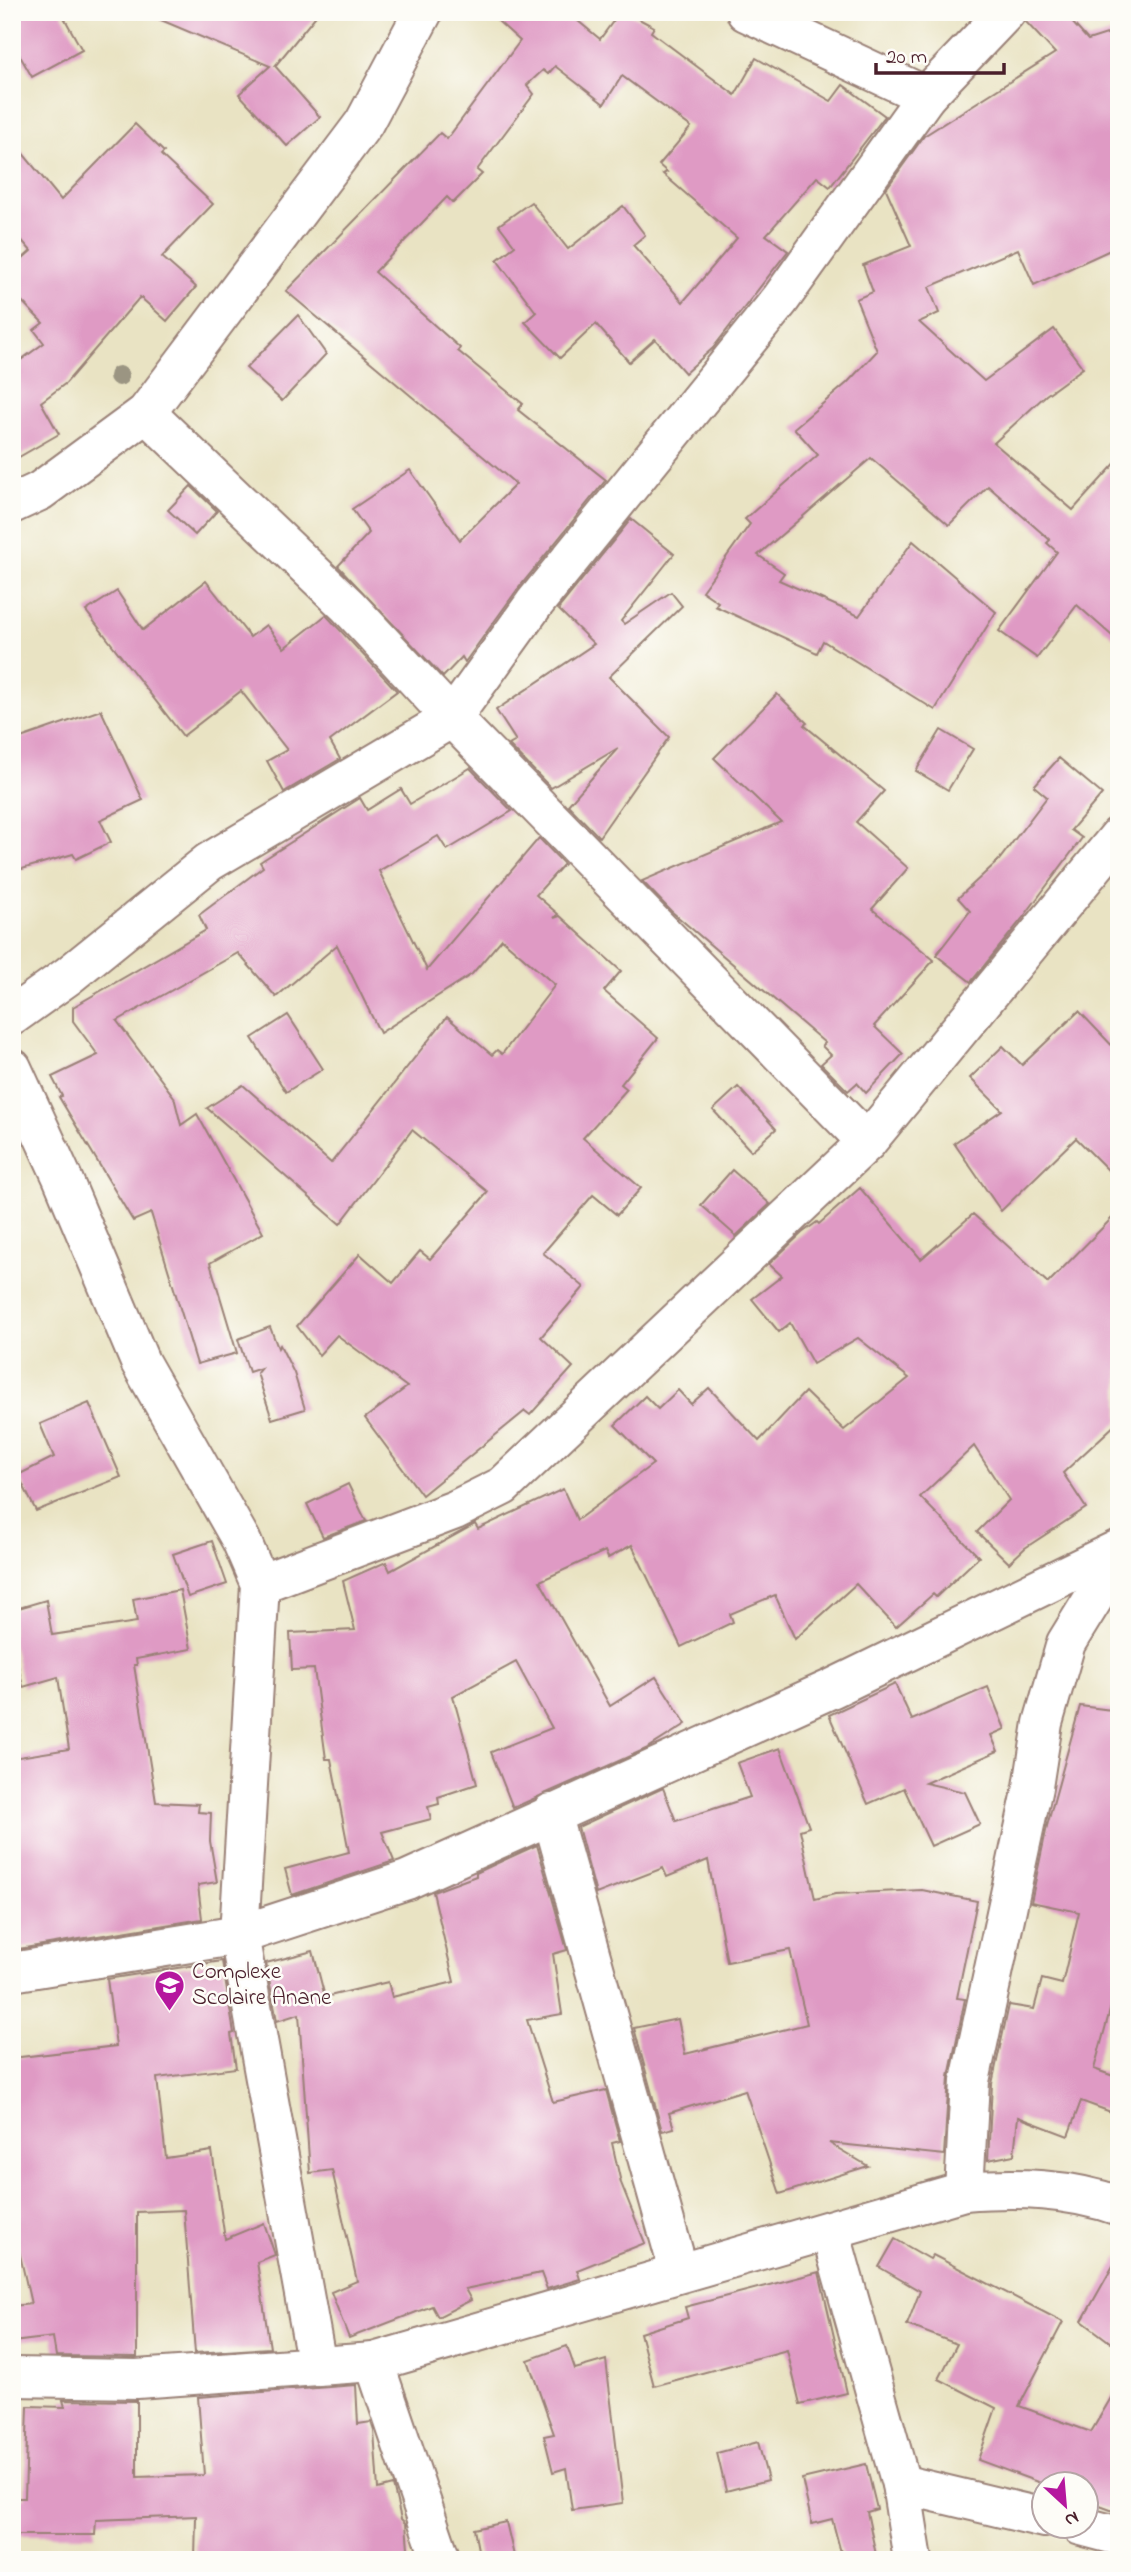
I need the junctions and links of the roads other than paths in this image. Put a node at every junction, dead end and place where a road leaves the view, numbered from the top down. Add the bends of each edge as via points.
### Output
1 (423, 12) edge
2 (746, 12) edge
3 (1006, 12) edge
4 (926, 96) junction
5 (146, 413) junction
6 (12, 504) edge
7 (452, 718) junction
8 (1119, 836) edge
9 (12, 1016) edge
10 (12, 1068) edge
11 (867, 1142) junction
12 (1119, 1549) edge
13 (1119, 1557) edge
14 (260, 1584) junction
15 (551, 1813) junction
16 (239, 1935) junction
17 (12, 1972) edge
18 (964, 2191) junction
19 (1119, 2206) edge
20 (830, 2231) junction
21 (678, 2272) junction
22 (374, 2362) junction
23 (317, 2366) junction
24 (12, 2377) edge
25 (901, 2484) junction
26 (1030, 2515) edge
27 (1100, 2531) edge
28 (1119, 2536) edge
29 (441, 2560) edge
30 (913, 2560) edge

1 - 5 street via 363,123
2 - 4 street
3 - 4 street
4 - 7 street via 780,300 534,604
5 - 6 street via 40,491
5 - 7 street via 348,607
7 - 9 street via 209,862
7 - 11 street
8 - 11 street
10 - 14 street via 140,1362 241,1540
11 - 14 street via 503,1486 455,1510
12 - 15 street via 833,1688
13 - 18 street via 1066,1643 1043,1723 970,2081
14 - 16 street
15 - 16 street via 407,1880
15 - 21 street
16 - 17 street
16 - 23 street
18 - 19 street via 1014,2187 1088,2195
18 - 20 street
20 - 21 street
20 - 25 street
21 - 22 street
22 - 23 street
22 - 29 street
23 - 24 street via 137,2379
25 - 26 street
25 - 30 street
27 - 28 street

